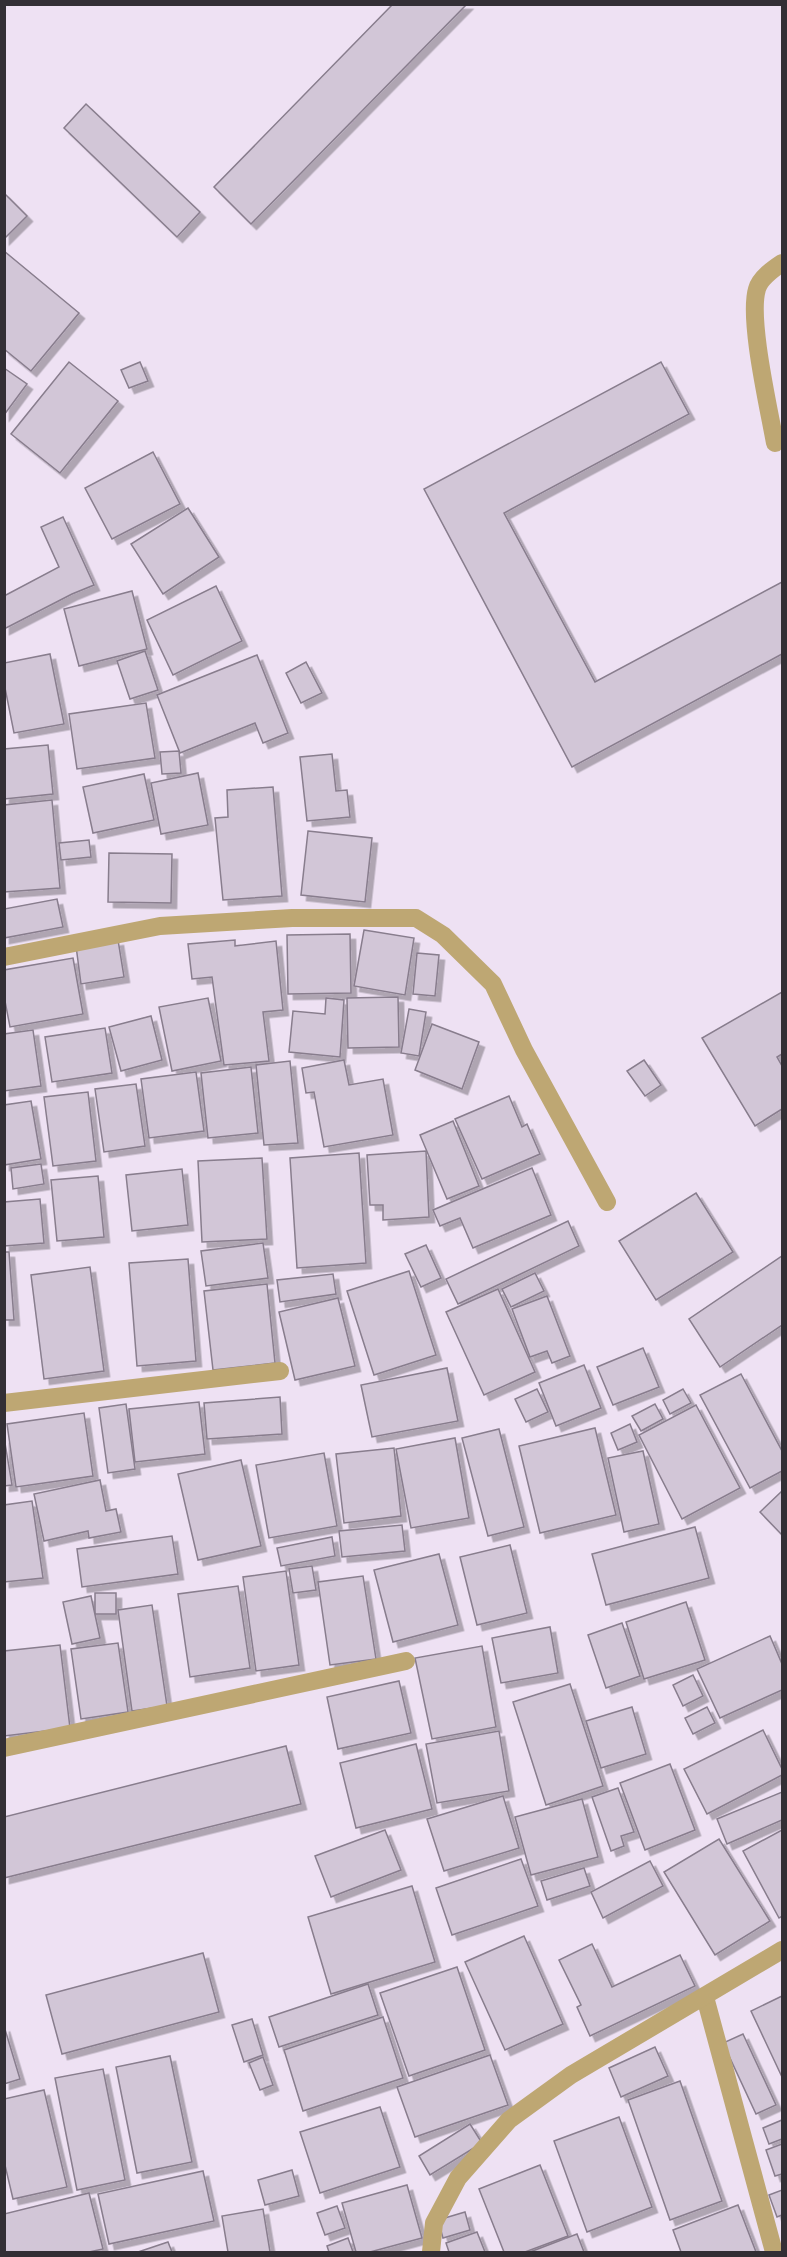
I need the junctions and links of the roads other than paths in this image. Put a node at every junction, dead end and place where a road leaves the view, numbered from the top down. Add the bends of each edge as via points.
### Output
1 (783, 263) edge
2 (775, 443) dead end
3 (4, 957) edge
4 (607, 1202) dead end
5 (280, 1371) dead end
6 (4, 1403) edge
7 (406, 1661) dead end
8 (4, 1748) edge
9 (783, 1950) edge
10 (705, 1997) junction
11 (431, 2253) edge
12 (774, 2253) edge

1 - 2 street via 769,272 757,288 755,311
3 - 4 street via 160,926 292,918 416,918 442,934 493,984 524,1050
5 - 6 street
7 - 8 street
9 - 10 street
10 - 11 street via 570,2075 509,2120 458,2178 434,2223
10 - 12 street

